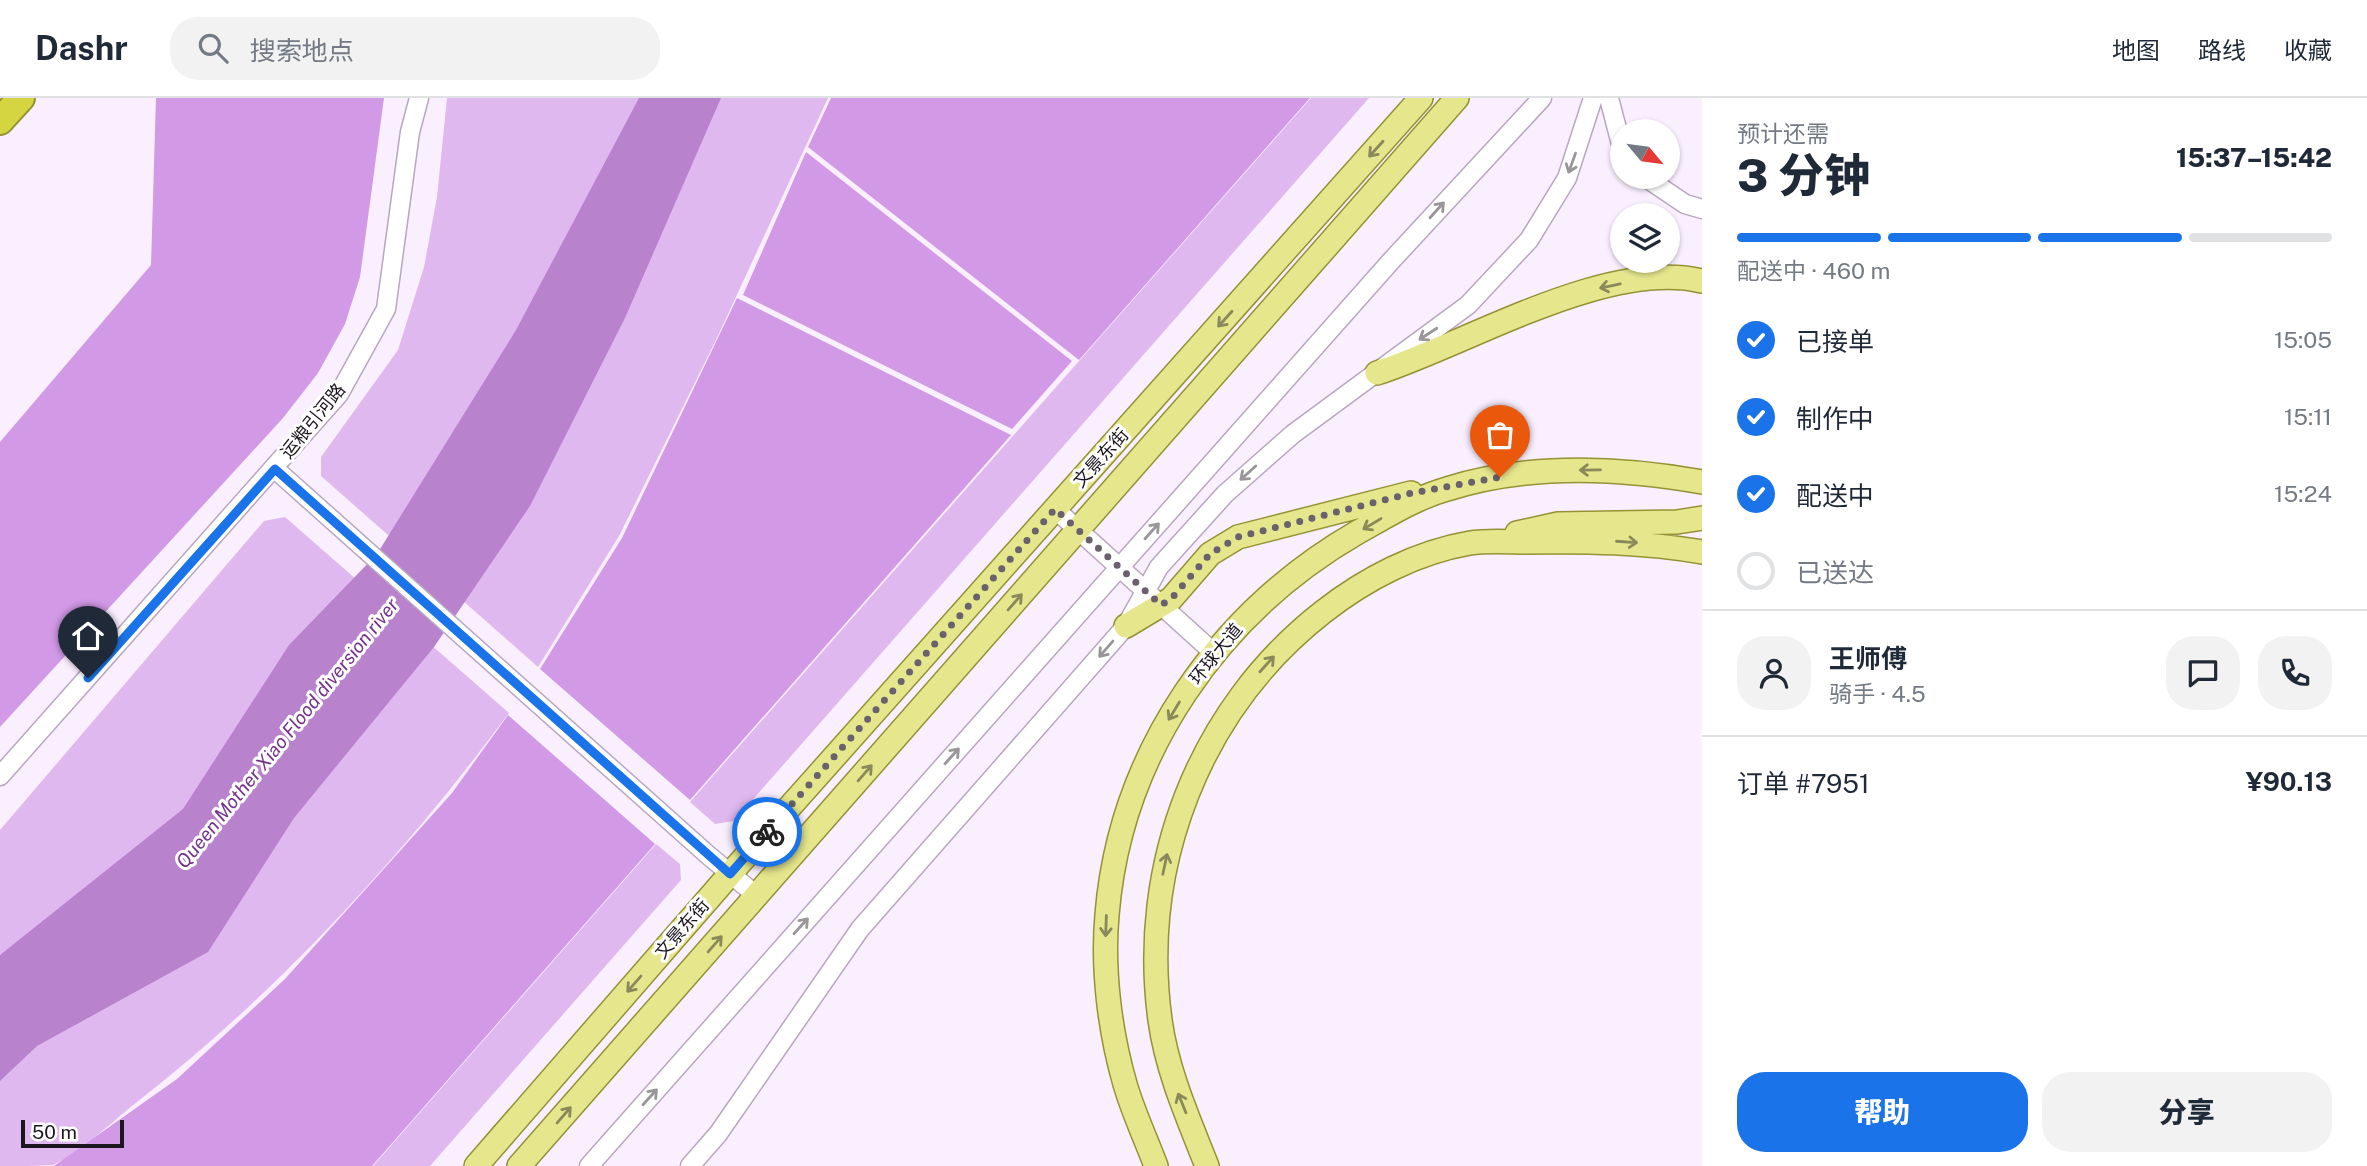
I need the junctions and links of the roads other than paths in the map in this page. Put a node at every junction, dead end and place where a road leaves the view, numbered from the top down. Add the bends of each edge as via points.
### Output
1 (21, 98) edge
2 (419, 98) edge
3 (1421, 98) edge
4 (1457, 98) edge
5 (1542, 98) edge
6 (1593, 98) edge
7 (1609, 98) edge
8 (1614, 119) edge
9 (0, 121) edge
10 (1663, 189) edge
11 (1702, 209) edge
12 (1702, 281) edge
13 (1377, 373) junction
14 (275, 469) junction
15 (1702, 482) edge
16 (1449, 488) junction
17 (1055, 509) junction
18 (1702, 518) edge
19 (1078, 530) junction
20 (1470, 543) junction
21 (1702, 552) edge
22 (1119, 568) junction
23 (1153, 598) junction
24 (1126, 626) joint
25 (1214, 653) junction
26 (0, 776) edge
27 (730, 874) junction
28 (757, 896) junction
29 (476, 1166) edge
30 (519, 1166) edge
31 (589, 1166) edge
32 (690, 1166) edge
33 (1156, 1166) edge
34 (1207, 1166) edge

1 - 9 highway
2 - 14 street, 运粮引河路 via 410,132 386,309 339,394
3 -> 17 main road, 文景东街
4 - 19 main road, 文景东街
22 -> 5 street
6 -> 13 street via 1567,178 1529,240 1468,305
7 - 8 street
10 - 11 street
12 -> 13 main road via 1645,279 1597,289
13 -> 23 street via 1293,434 1225,494 1159,568
14 - 26 street, 运粮引河路
14 - 27 street
15 -> 16 main road, 环球大道 via 1621,470 1552,471
16 - 23 main road via 1238,537 1210,554 1171,599
16 -> 25 main road, 环球大道 via 1326,550 1272,592
17 - 19 street
17 - 27 main road, 文景东街
18 - 20 main road via 1558,524
19 - 22 street
28 -> 19 main road, 文景东街
20 -> 21 main road via 1621,541
34 -> 20 main road via 1166,1052 1156,952 1164,866 1190,784 1249,685 1311,621 1387,570
22 - 23 street
31 -> 22 street
23 - 24 main road
23 - 25 street
24 -> 32 street via 860,929 718,1134
25 -> 33 main road, 环球大道 via 1167,722 1137,785 1118,846 1107,917 1112,1018 1125,1083
27 - 28 street
27 -> 29 main road, 文景东街
30 -> 28 main road, 文景东街

